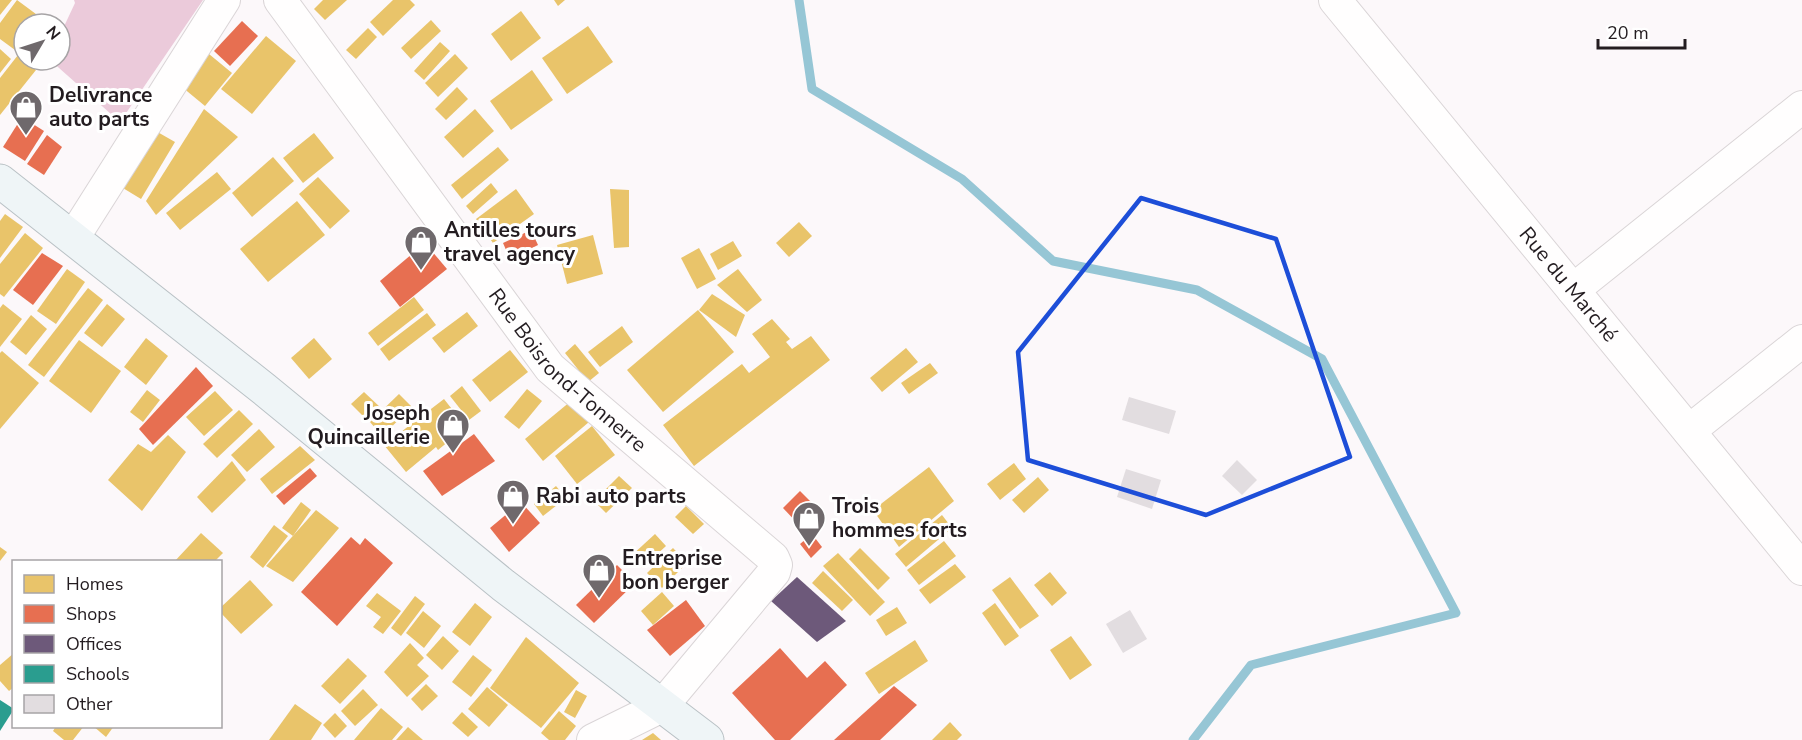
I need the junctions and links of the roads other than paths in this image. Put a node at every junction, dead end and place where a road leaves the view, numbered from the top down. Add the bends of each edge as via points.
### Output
1 (224, 0) edge
2 (280, 0) edge
3 (1335, 0) edge
4 (1802, 107) edge
5 (4, 193) edge
6 (73, 238) junction
7 (1573, 290) junction
8 (1802, 341) edge
9 (1689, 431) junction
10 (1802, 569) edge
11 (662, 706) junction
12 (593, 740) edge
13 (707, 740) edge

1 - 6 street
2 - 11 street, Rue Boisrond-Tonnerre via 550,368 773,558 774,572
3 - 7 street, Rue du Marché
4 - 7 street
5 - 6 main road
6 - 11 main road via 503,585
7 - 9 street, Rue du Marché
8 - 9 street
9 - 10 street, Rue du Marché
11 - 12 street
11 - 13 main road

